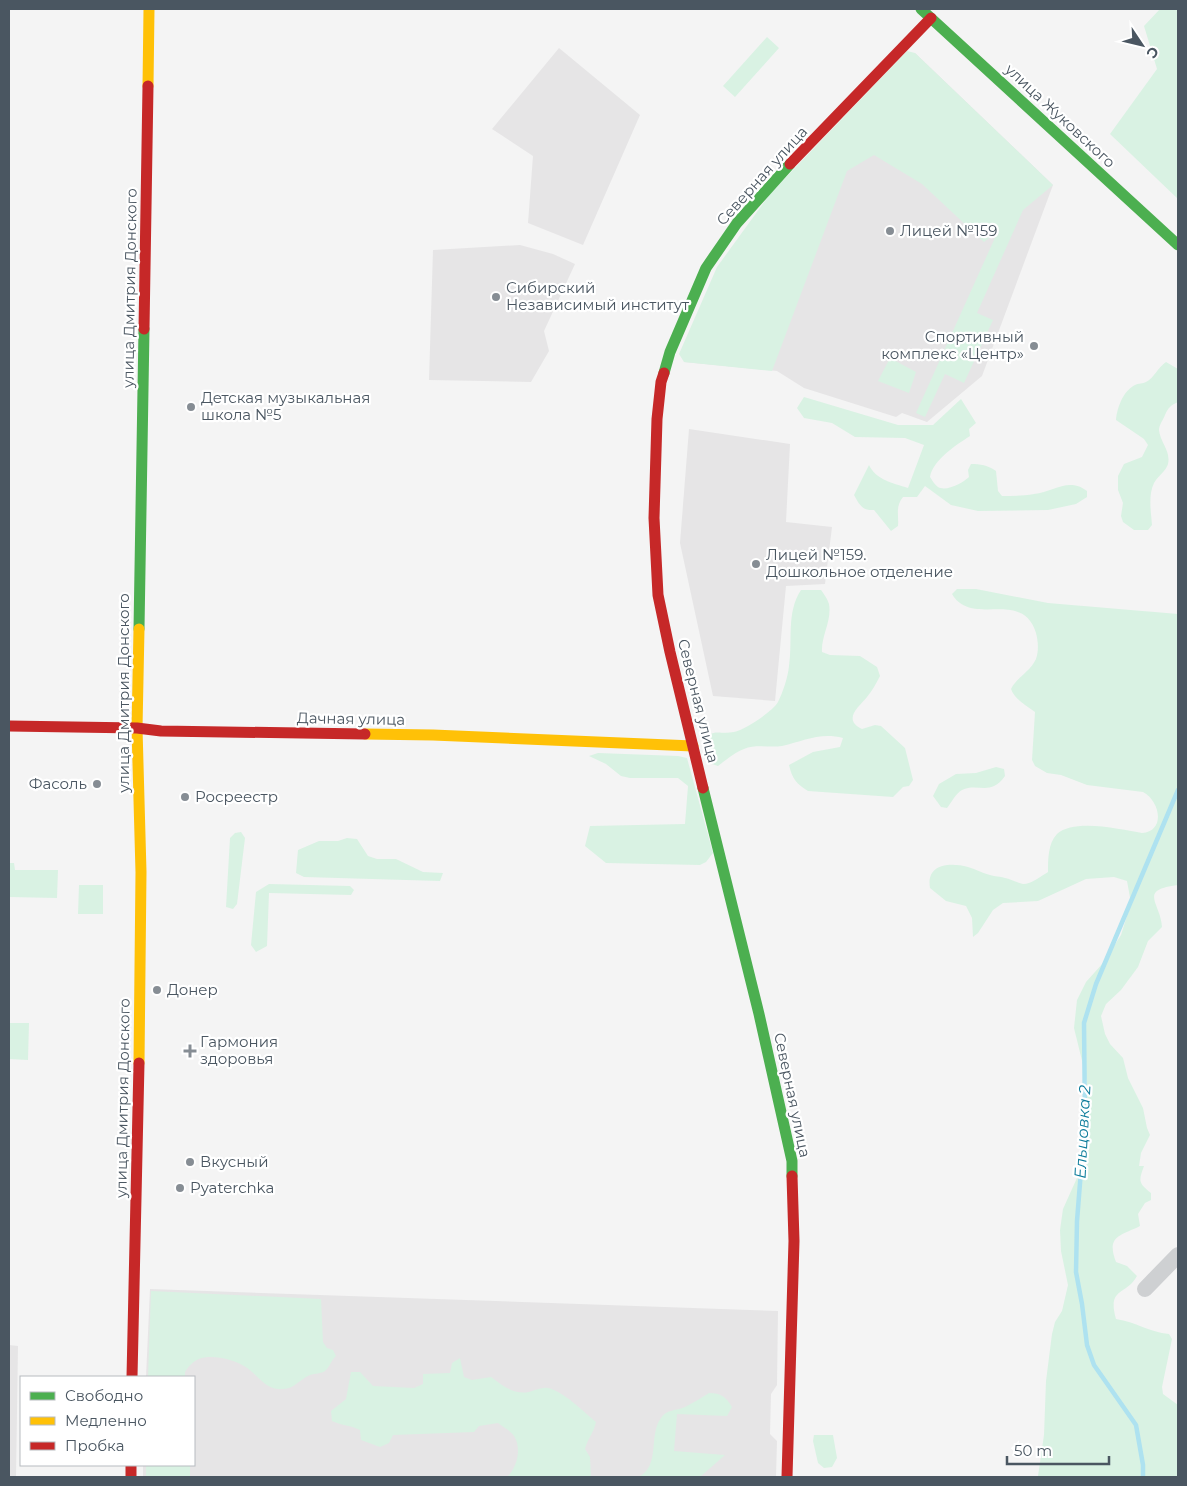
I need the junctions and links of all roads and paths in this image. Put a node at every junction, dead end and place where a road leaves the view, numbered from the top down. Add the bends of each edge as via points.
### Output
1 (149, 9) edge
2 (921, 9) edge
3 (930, 18) junction
4 (1178, 245) edge
5 (9, 726) edge
6 (138, 728) junction
7 (693, 746) junction
8 (1178, 1255) edge
9 (1145, 1289) dead end
10 (132, 1376) edge
11 (787, 1477) edge

1 - 6 street, улица Дмитрия Донского
2 - 3 street, улица Жуковского
3 - 4 street, улица Жуковского
3 - 7 street, Северная улица via 739,220 706,268 670,352 661,382 655,437 654,518 658,595
5 - 6 street, Дачная улица
6 - 7 street, Дачная улица
6 - 10 street, улица Дмитрия Донского via 141,947
7 - 11 street, Северная улица via 792,1160 794,1241
8 - 9 street

